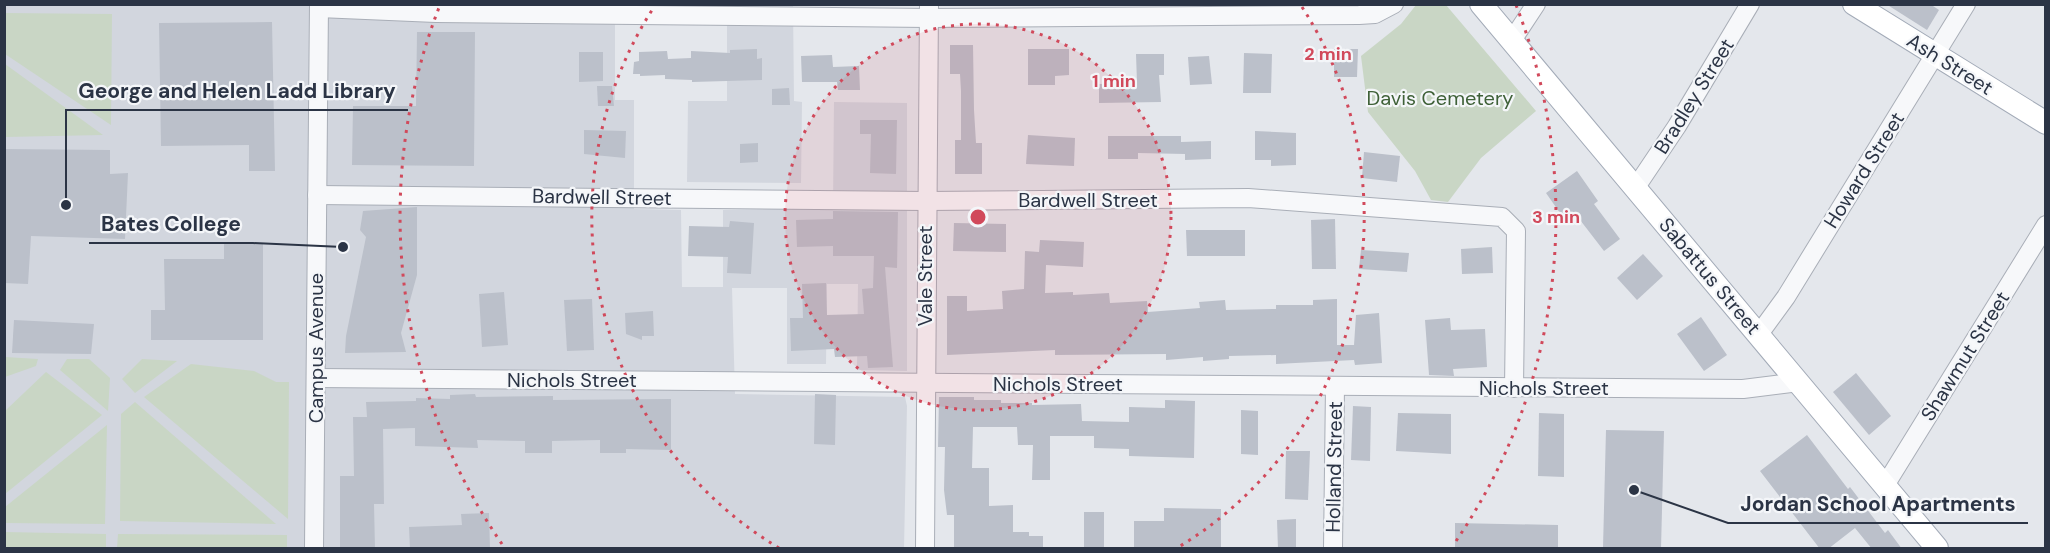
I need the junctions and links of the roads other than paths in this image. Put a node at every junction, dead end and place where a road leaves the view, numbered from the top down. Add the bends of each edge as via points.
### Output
1 (1394, 4) edge
2 (1481, 4) edge
3 (1536, 4) edge
4 (1750, 4) edge
5 (1854, 4) edge
6 (1966, 4) edge
7 (319, 6) edge
8 (929, 11) edge
9 (1511, 42) junction
10 (1935, 54) junction
11 (2046, 123) edge
12 (1636, 187) junction
13 (317, 195) junction
14 (926, 201) junction
15 (2046, 225) edge
16 (1759, 334) junction
17 (316, 378) junction
18 (1799, 382) junction
19 (924, 383) junction
20 (1335, 386) junction
21 (1514, 388) junction
22 (1884, 487) junction
23 (314, 549) edge
24 (926, 549) edge
25 (1333, 549) edge
26 (1937, 549) edge

1 - 8 street via 1375,14 1359,15
2 - 9 main road, Sabattus Street
3 - 9 street
4 - 12 street, Bradley Street
5 - 10 main road, Ash Street
6 - 10 street, Howard Street
7 - 8 street via 436,13
7 - 13 street, Campus Avenue
8 - 14 street, Vale Street
9 - 12 main road, Sabattus Street
10 - 11 main road, Ash Street
10 - 16 street, Howard Street via 1786,297
12 - 16 main road, Sabattus Street
13 - 14 street, Bardwell Street
13 - 17 street, Campus Avenue
14 - 19 street, Vale Street
14 - 21 street, Bardwell Street via 1248,198 1502,217 1516,231
15 - 22 street, Shawmut Street
16 - 18 main road, Sabattus Street
17 - 19 street, Nichols Street
17 - 23 street, Campus Avenue
18 - 21 street, Nichols Street via 1743,389
18 - 22 main road, Sabattus Street
19 - 20 street, Nichols Street
19 - 24 street, Vale Street
20 - 21 street, Nichols Street
20 - 25 street, Holland Street
22 - 26 main road, Sabattus Street

